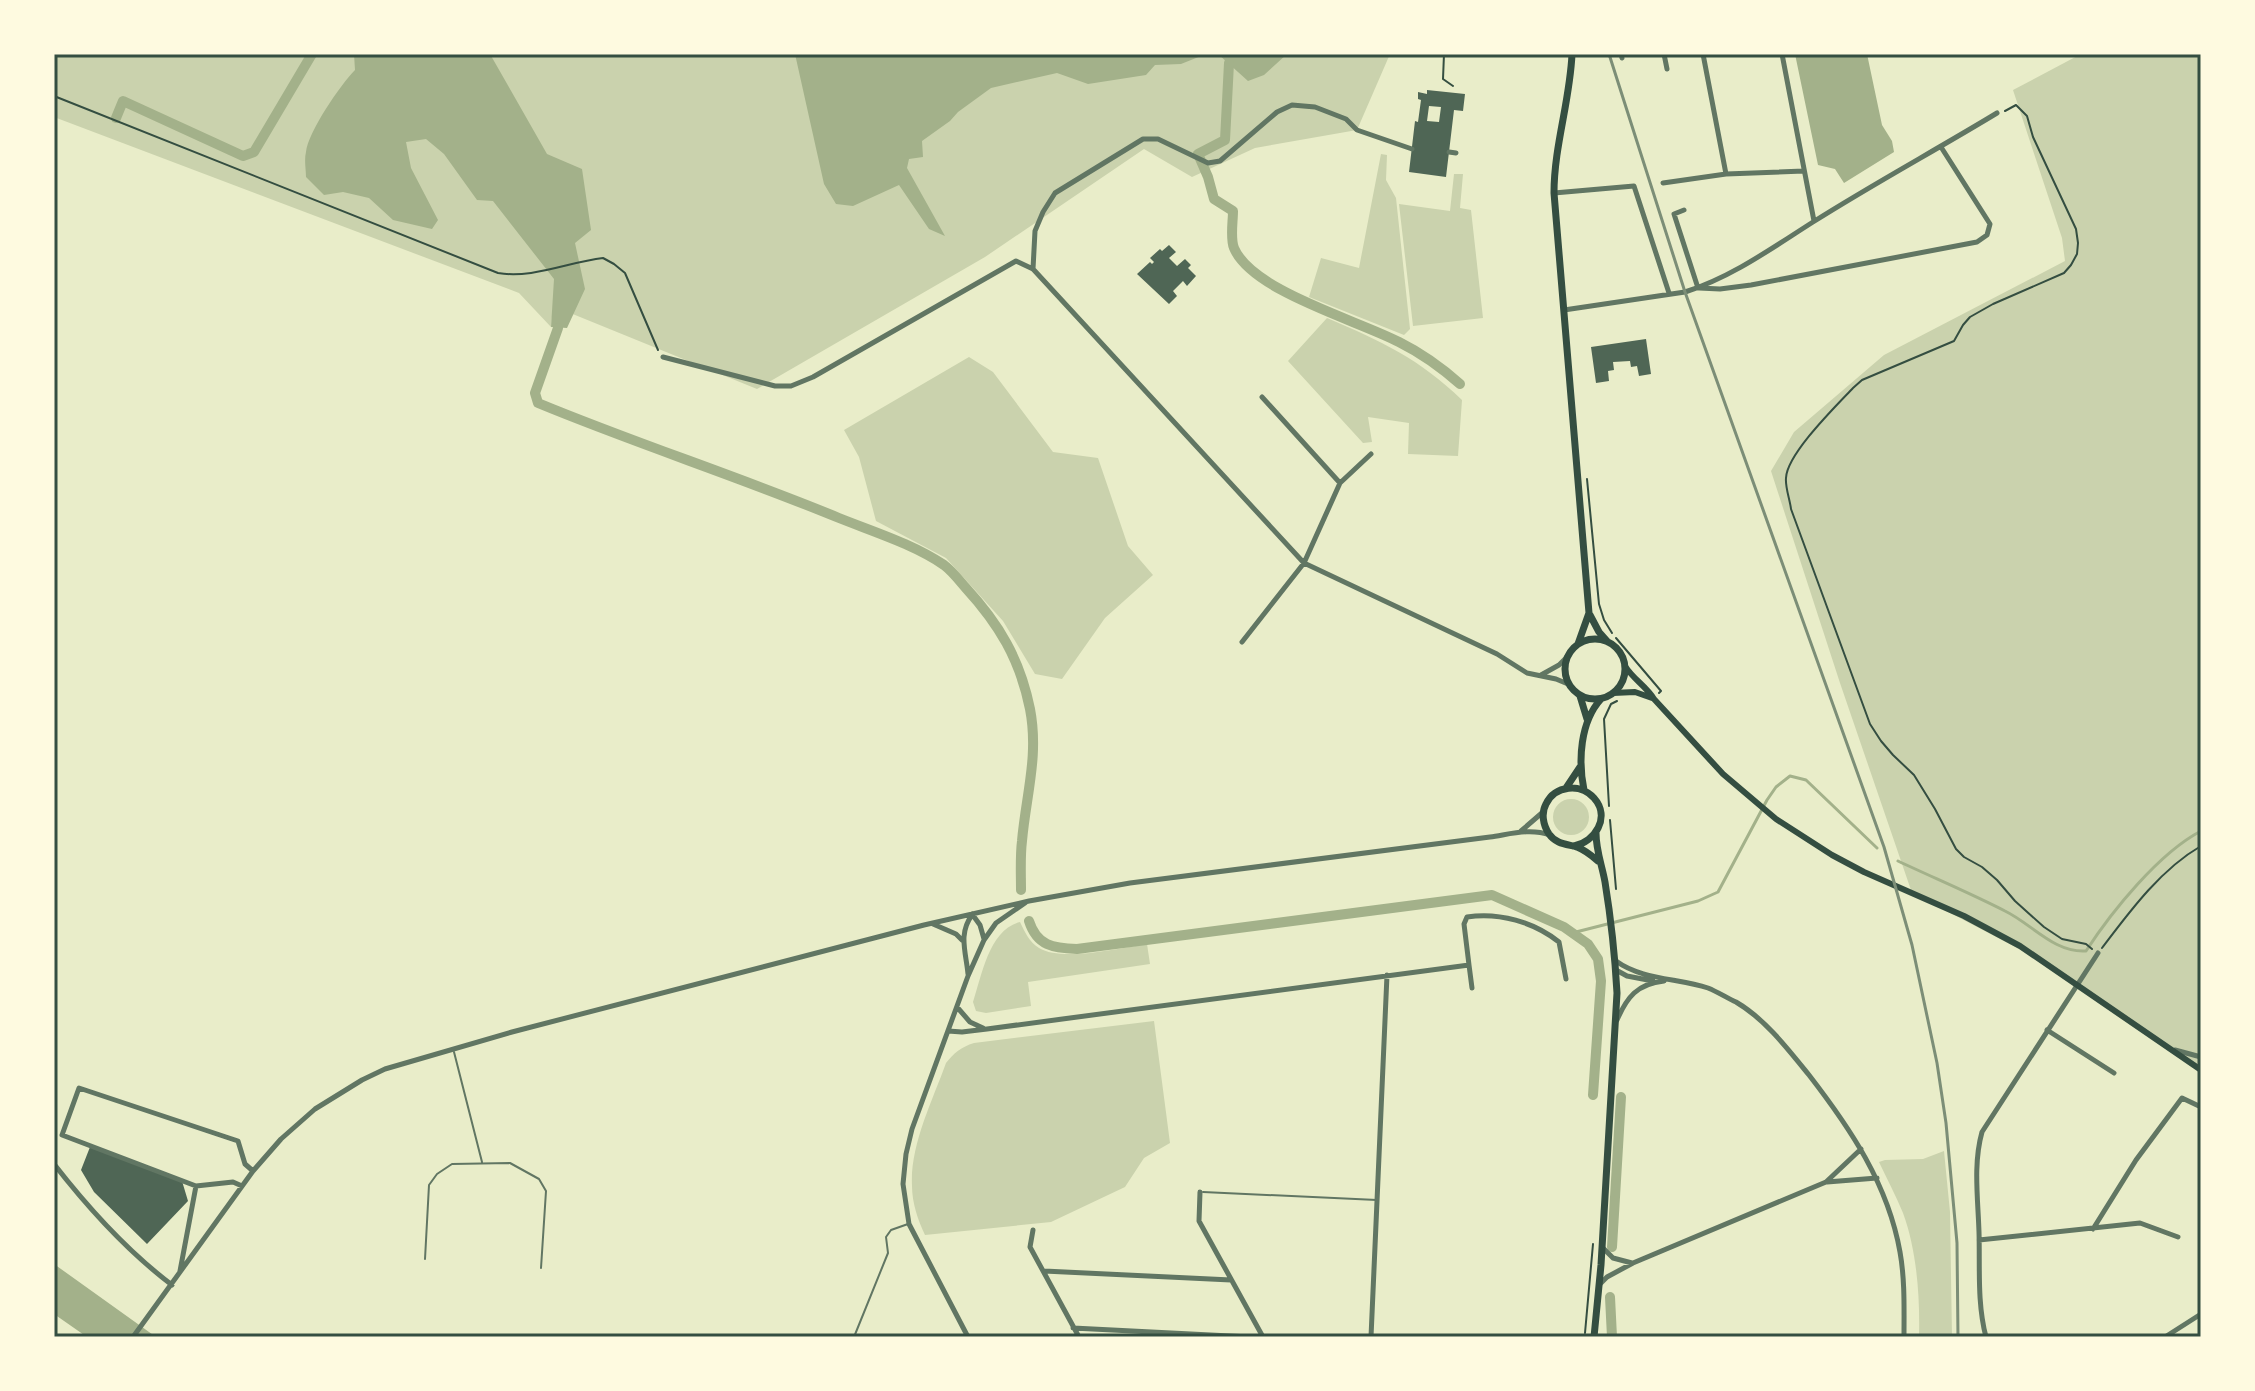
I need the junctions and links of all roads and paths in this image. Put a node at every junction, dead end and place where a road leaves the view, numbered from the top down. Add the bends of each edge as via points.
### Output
1 (1444, 54) edge
2 (1572, 54) edge
3 (1664, 54) edge
4 (1703, 54) edge
5 (1782, 54) edge
6 (1667, 69) dead end
7 (1453, 86) dead end
8 (54, 96) edge
9 (1997, 113) joint
10 (1941, 147) junction
11 (1412, 149) dead end
12 (1804, 171) junction
13 (1726, 174) junction
14 (1663, 183) dead end
15 (1554, 193) junction
16 (1684, 210) dead end
17 (1814, 221) junction
18 (1033, 269) junction
19 (1698, 288) junction
20 (1669, 293) junction
21 (1563, 310) junction
22 (663, 357) joint
23 (1262, 397) dead end
24 (1371, 454) dead end
25 (1586, 472) dead end
26 (1340, 483) junction
27 (1304, 563) junction
28 (1589, 613) junction
29 (1242, 642) dead end
30 (1608, 642) junction
31 (1578, 644) junction
32 (1566, 658) junction
33 (1625, 666) junction
34 (1540, 675) junction
35 (1568, 684) junction
36 (1613, 693) junction
37 (1580, 696) junction
38 (1625, 697) dead end
39 (1601, 699) junction
40 (1654, 699) junction
41 (1587, 719) junction
42 (1581, 765) junction
43 (1566, 788) junction
44 (1584, 790) junction
45 (1544, 811) junction
46 (1521, 831) junction
47 (1596, 833) junction
48 (1550, 835) junction
49 (1574, 846) junction
50 (2201, 846) edge
51 (1600, 863) junction
52 (1616, 892) dead end
53 (1029, 901) junction
54 (972, 914) junction
55 (932, 923) junction
56 (962, 940) junction
57 (984, 940) junction
58 (2086, 944) dead end
59 (2098, 953) joint
60 (1469, 965) junction
61 (1616, 966) junction
62 (1387, 975) junction
63 (968, 976) junction
64 (1566, 979) dead end
65 (1669, 980) junction
66 (1658, 981) junction
67 (2078, 985) junction
68 (1472, 988) dead end
69 (957, 1006) junction
70 (1617, 1020) junction
71 (987, 1029) junction
72 (2047, 1030) junction
73 (948, 1031) junction
74 (453, 1048) junction
75 (2170, 1049) junction
76 (2201, 1057) edge
77 (2201, 1070) edge
78 (2114, 1073) dead end
79 (2201, 1107) edge
80 (1861, 1149) junction
81 (54, 1164) edge
82 (483, 1164) junction
83 (253, 1171) junction
84 (1877, 1178) junction
85 (1826, 1182) junction
86 (196, 1186) junction
87 (242, 1186) junction
88 (1200, 1192) joint
89 (1378, 1200) junction
90 (909, 1224) junction
91 (2093, 1229) junction
92 (1033, 1230) dead end
93 (2178, 1237) dead end
94 (1979, 1240) junction
95 (1602, 1247) junction
96 (425, 1259) dead end
97 (1633, 1263) junction
98 (541, 1268) dead end
99 (1044, 1271) junction
100 (179, 1275) junction
101 (1231, 1280) junction
102 (172, 1285) junction
103 (1599, 1285) junction
104 (2201, 1314) edge
105 (1073, 1328) junction
106 (967, 1336) edge
107 (133, 1337) edge
108 (854, 1337) edge
109 (1079, 1337) edge
110 (1250, 1337) edge
111 (1263, 1337) edge
112 (1371, 1337) edge
113 (1594, 1337) edge
114 (1904, 1337) edge
115 (1986, 1337) edge
116 (2165, 1337) edge

1 - 7 path via 1443,79
2 - 15 main road
3 - 6 street
4 - 13 street
5 - 12 street
8 - 22 path via 498,273 529,273 603,258 625,273
9 - 10 street
9 - 58 path via 2016,105 2027,116 2076,229 2075,259 2064,273 1970,317 1954,341 1862,380 1803,444 1785,479 1791,509 1870,724 1914,775 1956,849 2044,927 2062,939
10 - 17 street
10 - 19 street via 1990,224 1987,235 1977,242 1751,285
11 - 18 street via 1357,130 1346,119 1315,107 1292,105 1220,161 1208,163 1158,139 1143,139 1055,193 1035,231
12 - 13 street
12 - 17 street
13 - 14 street
15 - 20 street via 1634,186
15 - 21 main road
16 - 19 street via 1674,214
17 - 19 street via 1756,260
18 - 22 street via 1016,261 791,386
18 - 27 street
19 - 20 street
20 - 21 street
21 - 28 main road
23 - 26 street
24 - 26 street
25 - 40 path via 1599,604 1613,634 1661,691
26 - 27 street
27 - 29 street
27 - 34 street
28 - 30 main road
28 - 31 main road
30 - 31 main road
30 - 33 main road
31 - 32 main road
32 - 34 street
32 - 35 main road
33 - 36 main road
33 - 40 main road
34 - 35 street
35 - 37 main road
36 - 39 main road
36 - 40 main road via 1635,692
37 - 39 main road
37 - 41 main road
38 - 52 path via 1611,704 1604,719
39 - 41 main road
40 - 67 main road via 1723,774 1773,817 1854,867 2020,946
41 - 42 main road
42 - 43 main road
42 - 44 main road
43 - 44 main road
43 - 45 main road via 1553,795
44 - 47 main road via 1600,807
45 - 46 street
45 - 48 main road
46 - 48 street
46 - 53 street
47 - 49 main road
47 - 51 main road
48 - 49 main road
49 - 51 main road
50 - 59 path via 2148,891
51 - 61 main road
53 - 54 street
53 - 57 street via 996,923
54 - 55 street
54 - 56 street
54 - 57 street
55 - 56 street
55 - 74 street
56 - 63 street
57 - 63 street
59 - 67 street
60 - 62 street
60 - 64 street via 1467,917 1496,915 1559,942
60 - 68 street
61 - 65 street
61 - 66 street via 1627,976
61 - 70 main road
62 - 71 street
62 - 89 street
63 - 69 street
65 - 66 street
65 - 80 street via 1710,989 1768,1027
66 - 70 street via 1631,994
67 - 72 street
67 - 75 main road
69 - 71 street via 970,1022
69 - 73 street
70 - 95 main road
71 - 73 street
72 - 78 street
72 - 94 street via 1982,1132 1977,1156
73 - 90 street via 906,1154 903,1184
74 - 82 lane
74 - 83 street via 385,1069 351,1086 315,1109
75 - 76 street
75 - 77 main road
79 - 91 street via 2182,1098
80 - 84 street
80 - 85 street
81 - 102 street via 114,1235
82 - 96 lane via 452,1164 429,1185
82 - 98 lane via 510,1163 539,1179 546,1191
83 - 86 street via 245,1164 238,1141 79,1088 62,1135
83 - 87 street
84 - 85 street
84 - 114 street via 1900,1252
85 - 97 street
86 - 87 street
86 - 100 street
87 - 100 street
88 - 89 lane
88 - 101 street via 1199,1221
89 - 112 street
90 - 106 street
90 - 108 lane via 886,1237 888,1253
91 - 93 street via 2140,1223
91 - 94 street
92 - 99 street via 1030,1247
94 - 115 street
95 - 97 street via 1613,1258
95 - 103 main road
97 - 103 street
99 - 101 street
99 - 105 street
100 - 102 street
101 - 111 street
102 - 107 street
103 - 113 main road
104 - 116 street
105 - 109 street
105 - 110 street

